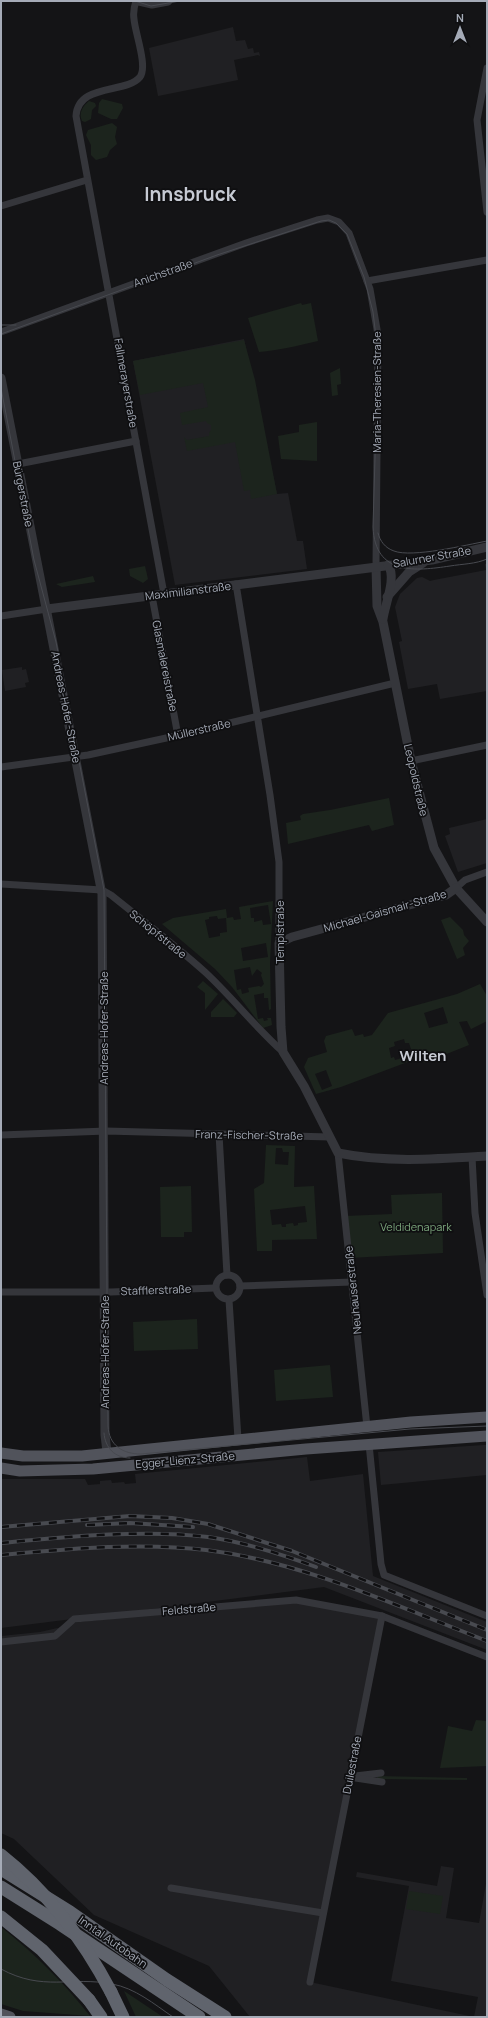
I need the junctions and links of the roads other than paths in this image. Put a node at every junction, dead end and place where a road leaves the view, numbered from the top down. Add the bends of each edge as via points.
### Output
1 (136, 1) edge
2 (139, 1) edge
3 (168, 1) edge
4 (487, 68) edge
5 (88, 176) junction
6 (1, 206) edge
7 (487, 212) edge
8 (325, 218) joint
9 (487, 260) edge
10 (367, 281) junction
11 (110, 293) junction
12 (1, 332) edge
13 (1, 378) edge
14 (136, 441) junction
15 (18, 464) junction
16 (487, 547) edge
17 (432, 560) junction
18 (388, 565) junction
19 (376, 566) junction
20 (236, 584) junction
21 (164, 594) junction
22 (152, 596) junction
23 (387, 597) junction
24 (47, 609) junction
25 (1, 616) edge
26 (383, 622) junction
27 (394, 683) junction
28 (256, 717) junction
29 (178, 736) junction
30 (487, 745) edge
31 (76, 757) junction
32 (411, 761) junction
33 (1, 767) edge
34 (487, 872) edge
35 (1, 884) edge
36 (456, 888) junction
37 (102, 890) junction
38 (487, 922) edge
39 (279, 943) junction
40 (283, 1052) junction
41 (104, 1132) junction
42 (219, 1134) junction
43 (1, 1135) edge
44 (330, 1137) junction
45 (338, 1153) junction
46 (487, 1156) edge
47 (472, 1157) junction
48 (227, 1275) junction
49 (352, 1282) junction
50 (240, 1286) junction
51 (215, 1288) junction
52 (1, 1292) edge
53 (105, 1292) junction
54 (487, 1295) edge
55 (229, 1300) junction
56 (487, 1417) edge
57 (367, 1427) junction
58 (487, 1436) edge
59 (238, 1439) junction
60 (369, 1444) junction
61 (107, 1452) junction
62 (3, 1454) edge
63 (1, 1468) edge
64 (111, 1468) junction
65 (382, 1616) junction
66 (487, 1616) edge
67 (1, 1642) edge
68 (487, 1657) edge
69 (381, 1773) dead end
70 (349, 1777) junction
71 (382, 1782) dead end
72 (1, 1855) edge
73 (1, 1869) edge
74 (1, 1887) edge
75 (171, 1888) dead end
76 (322, 1913) junction
77 (1, 1917) edge
78 (310, 1982) dead end
79 (1, 2014) edge
80 (10, 2017) edge
81 (101, 2017) edge
82 (124, 2017) edge
83 (199, 2017) edge
84 (224, 2017) edge

1 - 5 street, Fallmerayerstraße via 134,20 142,70 139,78 87,96 78,104 76,116
2 - 3 street via 152,4
4 - 7 street via 477,120
5 - 6 street
5 - 11 street, Fallmerayerstraße
8 - 10 street, Maria-Theresien-Straße via 343,224 349,232
8 - 11 street, Anichstraße via 246,243
9 - 10 street
10 - 19 street, Maria-Theresien-Straße via 375,312 379,350
11 - 12 street, Anichstraße
11 - 14 street, Fallmerayerstraße
13 - 15 street, Bürgerstraße
14 - 15 street
14 - 21 street, Fallmerayerstraße
15 - 24 street, Bürgerstraße
16 - 17 street, Salurner Straße
17 - 18 street, Salurner Straße
17 - 23 street via 417,565 408,572
18 - 19 street, Salurner Straße
18 - 23 street, Leopoldstraße via 391,568 392,581
19 - 20 street, Maximilianstraße
19 - 26 street, Leopoldstraße via 377,606
20 - 21 street, Maximilianstraße
20 - 28 street, Templstraße
21 - 22 street, Maximilianstraße
22 - 24 street, Maximilianstraße
22 - 29 street, Glasmalereistraße
23 - 26 street, Leopoldstraße
24 - 25 street, Maximilianstraße
24 - 31 street, Andreas-Hofer-Straße
26 - 27 street, Leopoldstraße
27 - 28 street, Müllerstraße
27 - 32 street, Leopoldstraße
28 - 29 street, Müllerstraße
28 - 39 street, Templstraße via 279,862
29 - 31 street, Müllerstraße
30 - 32 street
31 - 33 street, Müllerstraße
31 - 37 street, Andreas-Hofer-Straße
32 - 36 street, Leopoldstraße via 432,844
34 - 36 street, Michael-Gaismair-Straße via 465,880
35 - 37 street
36 - 38 street, Leopoldstraße
36 - 39 street, Michael-Gaismair-Straße via 446,895 292,937
37 - 40 street, Schöpfstraße via 204,971
37 - 41 street, Andreas-Hofer-Straße
39 - 40 street, Templstraße
40 - 44 street, Templstraße
41 - 42 street, Franz-Fischer-Straße
41 - 43 street, Franz-Fischer-Straße
41 - 53 street, Andreas-Hofer-Straße
42 - 44 street, Franz-Fischer-Straße
42 - 48 street
44 - 45 street
45 - 47 street via 363,1158
45 - 49 street, Neuhauserstraße
46 - 47 street
47 - 54 street via 475,1212
48 - 50 street via 237,1279
48 - 51 street via 217,1280
49 - 50 street
49 - 57 street, Neuhauserstraße
50 - 55 street via 238,1294
51 - 53 street, Stafflerstraße
51 - 55 street via 218,1295
52 - 53 street, Stafflerstraße
53 - 61 street, Andreas-Hofer-Straße
55 - 59 street
56 - 57 main road, Egger-Lienz-Straße
57 - 59 main road, Egger-Lienz-Straße
58 - 60 main road, Egger-Lienz-Straße
59 - 61 main road, Egger-Lienz-Straße
60 - 64 main road, Egger-Lienz-Straße
60 - 66 street via 382,1571 387,1577
61 - 62 main road, Egger-Lienz-Straße via 58,1457
61 - 64 main road
63 - 64 main road, Egger-Lienz-Straße via 20,1471
65 - 67 street, Feldstraße via 296,1600 74,1619 55,1636
65 - 68 street, Feldstraße
65 - 70 street, Duilestraße
69 - 70 street
70 - 71 street
70 - 76 street, Duilestraße
72 - 82 highway, bridge via 35,1884 59,1911 85,1946
73 - 84 highway, Inntal Autobahn via 70,1912
74 - 83 highway, Inntal Autobahn
75 - 76 street
76 - 78 street, Duilestraße
77 - 81 highway, bridge via 42,1950 89,2000
79 - 80 main road

